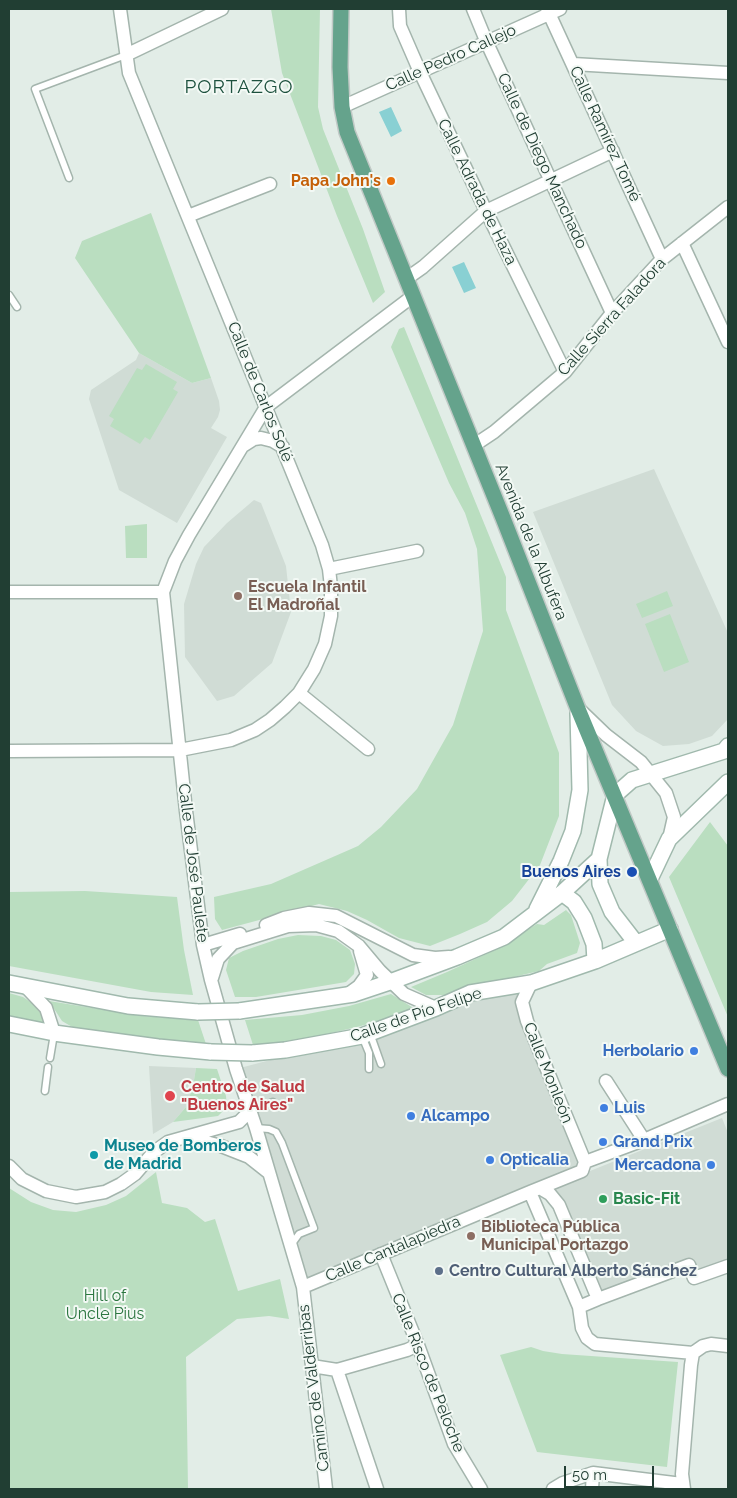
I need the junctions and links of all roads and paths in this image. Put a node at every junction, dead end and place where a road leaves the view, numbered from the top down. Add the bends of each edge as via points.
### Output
1 (120, 9) edge
2 (222, 9) edge
3 (398, 9) edge
4 (472, 9) edge
5 (552, 10) edge
6 (340, 12) edge
7 (200, 14) edge
8 (487, 43) junction
9 (126, 55) junction
10 (573, 64) junction
11 (420, 72) junction
12 (728, 73) edge
13 (342, 107) junction
14 (613, 151) junction
15 (70, 178) dead end
16 (550, 180) junction
17 (270, 184) dead end
18 (728, 207) edge
19 (486, 211) junction
20 (188, 216) junction
21 (682, 243) junction
22 (662, 259) junction
23 (406, 279) junction
24 (9, 295) edge
25 (413, 296) junction
26 (17, 306) dead end
27 (612, 313) junction
28 (728, 342) edge
29 (566, 372) junction
30 (266, 407) junction
31 (243, 446) junction
32 (473, 446) junction
33 (283, 447) junction
34 (417, 551) dead end
35 (329, 569) junction
36 (9, 592) edge
37 (163, 592) junction
38 (299, 693) junction
39 (578, 709) junction
40 (728, 746) edge
41 (368, 749) dead end
42 (180, 750) junction
43 (9, 751) edge
44 (651, 775) junction
45 (728, 782) edge
46 (615, 795) junction
47 (668, 840) junction
48 (599, 859) junction
49 (650, 879) junction
50 (562, 893) junction
51 (534, 914) junction
52 (670, 929) junction
53 (636, 943) junction
54 (203, 944) junction
55 (358, 946) junction
56 (457, 957) junction
57 (595, 961) junction
58 (211, 980) junction
59 (390, 982) junction
60 (9, 983) edge
61 (531, 983) junction
62 (24, 986) junction
63 (348, 995) junction
64 (436, 1008) junction
65 (9, 1024) edge
66 (54, 1033) junction
67 (366, 1034) junction
68 (50, 1058) dead end
69 (381, 1064) dead end
70 (727, 1065) edge
71 (48, 1067) dead end
72 (369, 1069) dead end
73 (606, 1082) dead end
74 (45, 1091) dead end
75 (273, 1102) dead end
76 (728, 1104) edge
77 (250, 1111) junction
78 (256, 1128) junction
79 (184, 1137) junction
80 (644, 1140) junction
81 (586, 1162) junction
82 (9, 1166) edge
83 (268, 1172) junction
84 (567, 1177) junction
85 (535, 1190) junction
86 (559, 1205) junction
87 (290, 1245) junction
88 (381, 1254) junction
89 (728, 1266) edge
90 (303, 1287) junction
91 (598, 1299) junction
92 (579, 1307) junction
93 (418, 1345) junction
94 (728, 1346) edge
95 (693, 1353) junction
96 (312, 1366) junction
97 (337, 1370) junction
98 (594, 1473) junction
99 (683, 1486) edge
100 (326, 1489) edge
101 (377, 1489) edge
102 (481, 1489) edge
103 (552, 1489) edge
104 (592, 1489) edge

1 - 9 street, Calle de Carlos Solé
2 - 7 street
3 - 11 street, Calle Adrada de Haza via 400,26
4 - 8 street, Calle de Diego Manchado
5 - 8 street, Calle Pedro Callejo
5 - 10 street, Calle Ramírez Tomé
6 - 13 main road, Avenida de la Albufera
7 - 9 street
8 - 11 street, Calle Pedro Callejo
8 - 16 street, Calle de Diego Manchado
9 - 15 lane via 35,89
9 - 20 street, Calle de Carlos Solé via 129,73
10 - 12 street
10 - 14 street, Calle Ramírez Tomé
11 - 13 street, Calle Pedro Callejo
11 - 19 street, Calle Adrada de Haza
13 - 23 main road, Avenida de la Albufera via 347,132
14 - 16 street
14 - 22 street, Calle Ramírez Tomé
16 - 19 street
16 - 27 street, Calle de Diego Manchado
17 - 20 street
18 - 21 street, Calle Sierra Faladora
19 - 23 street
19 - 29 street, Calle Adrada de Haza
20 - 30 street, Calle de Carlos Solé
21 - 22 street, Calle Sierra Faladora
21 - 28 street
22 - 27 street, Calle Sierra Faladora
23 - 25 main road, Avenida de la Albufera
24 - 26 lane
25 - 30 street, Calle de José Paulete
25 - 32 main road, Avenida de la Albufera
27 - 29 street, Calle Sierra Faladora
29 - 32 street, Calle Sierra Faladora
30 - 31 street, Calle de José Paulete
30 - 33 street, Calle de Carlos Solé
31 - 33 street via 261,438
31 - 37 street, Calle de José Paulete via 189,535
32 - 39 main road, Avenida de la Albufera
33 - 35 street, Calle de Carlos Solé
34 - 35 street
35 - 38 street, Calle de Carlos Solé via 331,616 325,644
36 - 37 street
37 - 42 street, Calle de José Paulete
38 - 41 street
38 - 42 street, Calle de Carlos Solé via 255,730 231,740
39 - 44 street via 641,762
39 - 46 main road, Avenida de la Albufera
39 - 51 street via 580,790 573,831
40 - 44 street via 724,751
42 - 43 street, Calle de Carlos Solé
42 - 54 street, Calle de José Paulete
44 - 46 street via 632,780
44 - 47 street via 666,793 674,817
45 - 47 street
46 - 48 street
46 - 49 main road, Avenida de la Albufera
47 - 49 street
48 - 50 street
48 - 53 street via 600,884 612,912
49 - 52 main road, Avenida de la Albufera
50 - 51 street
50 - 57 street via 574,902 584,918 594,944
51 - 56 street via 504,937
52 - 53 street, Calle de Pío Felipe
52 - 70 main road, Avenida de la Albufera
53 - 57 street, Calle de Pío Felipe
54 - 56 street via 309,913 336,916 413,955
54 - 58 street, Calle de José Paulete
55 - 58 street via 338,931 316,924 288,926 233,943 218,959
55 - 59 street
55 - 63 street via 367,976
56 - 59 street
57 - 61 street, Calle de Pío Felipe
58 - 77 street, Calle de José Paulete
59 - 63 street
59 - 64 street via 404,994
60 - 62 street
61 - 64 street, Calle de Pío Felipe via 470,992
61 - 81 street, Calle Monleón via 522,1002 526,1021
62 - 63 street, bridge via 128,1006 198,1012 239,1011
62 - 66 street via 46,1008
64 - 67 street, Calle de Pío Felipe
65 - 66 street, Calle de Pío Felipe
66 - 67 street, Calle de Pío Felipe, bridge via 158,1047 252,1053
66 - 68 lane
67 - 69 lane
67 - 72 lane
71 - 74 lane
73 - 80 street
75 - 77 lane
76 - 80 street, Calle Cantalapiedra
77 - 78 street, Calle de José Paulete
77 - 79 street via 239,1122
78 - 83 street, Calle de José Paulete
78 - 87 lane via 276,1132 314,1228 299,1234
79 - 82 street via 168,1142 154,1152 135,1174 121,1184 86,1196 46,1191 22,1179
79 - 83 street via 249,1157
80 - 81 street, Calle Cantalapiedra
81 - 84 street, Calle Cantalapiedra via 582,1171
83 - 87 street, Calle de José Paulete
84 - 85 street, Calle Cantalapiedra
84 - 86 street via 558,1187
85 - 86 street via 550,1194
85 - 88 street, Calle Cantalapiedra
85 - 92 street
86 - 91 street
87 - 90 street, Calle de José Paulete
88 - 90 street, Calle Cantalapiedra
88 - 93 street, Calle Risco de Peloche
89 - 91 street via 694,1278 689,1265
90 - 96 street, Camino de Valderribas
91 - 92 street
92 - 95 street via 582,1328 595,1344
93 - 97 street
93 - 102 street, Calle Risco de Peloche via 454,1444
94 - 95 street via 711,1344
95 - 99 street
96 - 97 street
96 - 100 street, Camino de Valderribas
97 - 101 street
98 - 99 street
98 - 103 street
98 - 104 street

